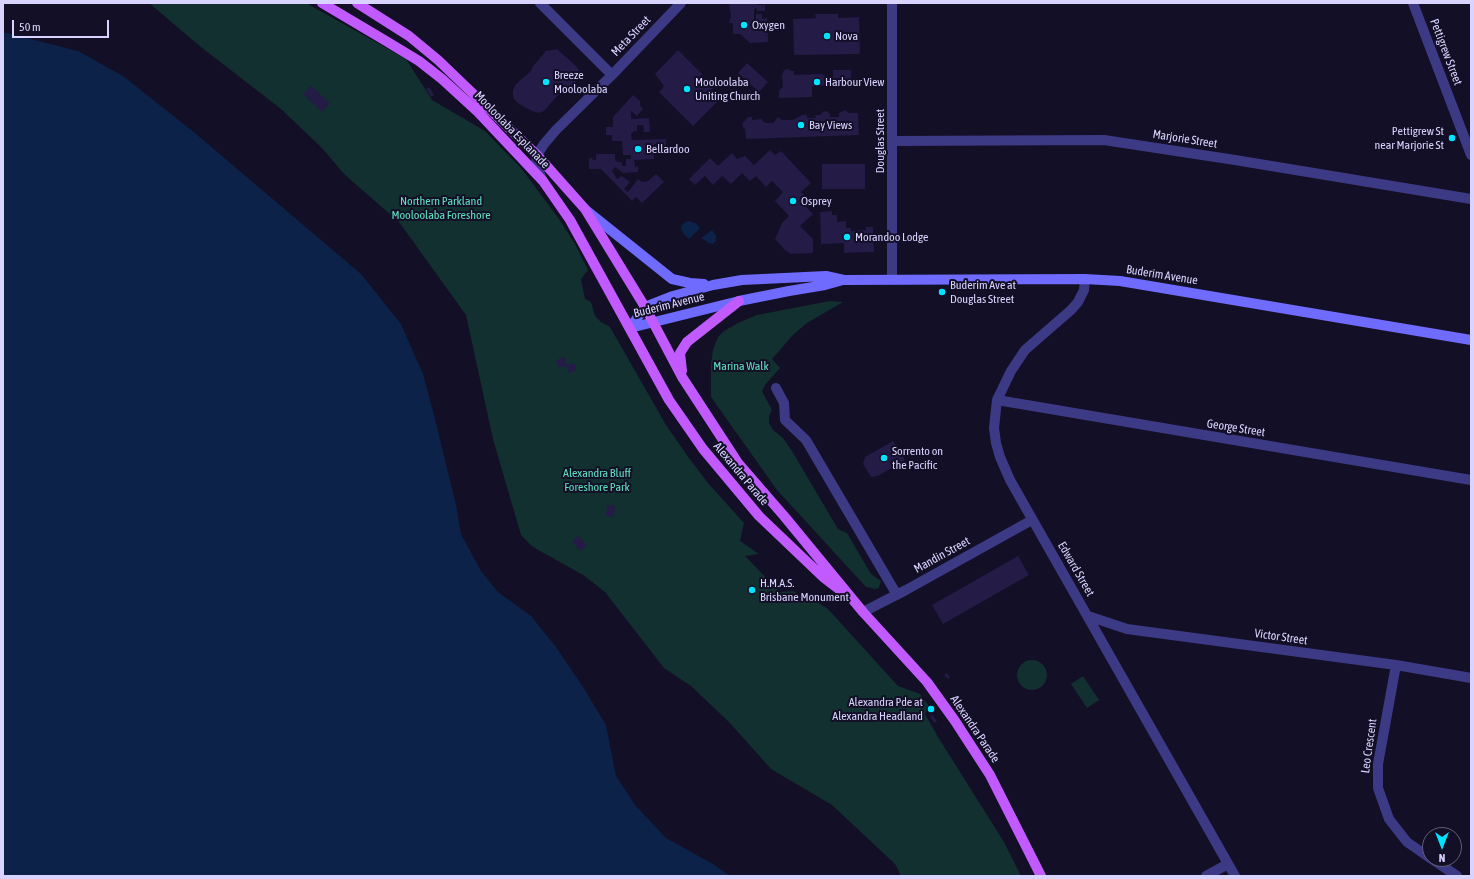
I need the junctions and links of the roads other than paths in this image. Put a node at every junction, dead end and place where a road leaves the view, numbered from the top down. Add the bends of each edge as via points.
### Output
1 (322, 3) edge
2 (357, 3) edge
3 (540, 3) edge
4 (681, 3) edge
5 (892, 3) edge
6 (1413, 3) edge
7 (612, 75) junction
8 (893, 141) junction
9 (537, 155) junction
10 (1471, 156) edge
11 (543, 181) junction
12 (1471, 199) edge
13 (585, 209) junction
14 (892, 279) junction
15 (1085, 279) junction
16 (844, 280) junction
17 (714, 285) junction
18 (739, 302) junction
19 (645, 307) junction
20 (653, 322) junction
21 (630, 328) junction
22 (1471, 340) edge
23 (682, 377) junction
24 (776, 388) dead end
25 (997, 400) junction
26 (1471, 480) edge
27 (1032, 520) junction
28 (897, 595) junction
29 (863, 612) junction
30 (1088, 616) junction
31 (1396, 666) junction
32 (1471, 678) edge
33 (1422, 852) edge
34 (1228, 864) junction
35 (1444, 867) edge
36 (1041, 876) edge
37 (1206, 876) edge
38 (1235, 876) edge
39 (1457, 876) edge

1 - 11 main road, Mooloolaba Esplanade via 386,40 442,79 478,112
2 - 9 main road, Mooloolaba Esplanade via 396,26 426,49
3 - 7 street
4 - 7 street, Meta Street
5 - 8 street, Douglas Street
6 - 10 street, Pettigrew Street
7 - 9 street, Meta Street via 556,130
8 - 12 street, Marjorie Street via 1104,140
8 - 14 street, Douglas Street
9 - 11 street via 536,163
9 - 13 main road, Mooloolaba Esplanade
11 - 21 main road, Mooloolaba Esplanade via 570,220
13 - 17 main road via 672,279
13 - 19 main road, Mooloolaba Esplanade
14 - 15 main road, Buderim Avenue
14 - 16 main road, Buderim Avenue
15 - 22 main road, Buderim Avenue via 1120,281
15 - 25 street, Edward Street via 1084,290 1078,302 1017,360
16 - 17 main road, Buderim Avenue via 826,276 779,277
16 - 18 main road, Buderim Avenue
17 - 19 main road, Buderim Avenue
18 - 20 main road, Buderim Avenue
18 - 23 main road via 687,342 680,353
19 - 20 main road, Mooloolaba Esplanade
19 - 21 main road, Buderim Avenue
20 - 21 main road, Buderim Avenue
20 - 23 main road, Alexandra Parade
21 - 29 main road, Alexandra Parade via 669,400 703,449 759,516 822,577 845,594
23 - 29 main road, Alexandra Parade via 738,463
24 - 28 street via 784,403 786,420 806,440
25 - 26 street, George Street
25 - 27 street, Edward Street via 994,428 1000,457
27 - 28 street, Mandin Street
27 - 30 street, Edward Street
28 - 29 street, Mandin Street
29 - 36 main road, Alexandra Parade via 927,682 956,721 990,775
30 - 31 street, Victor Street via 1127,628
30 - 34 street, Edward Street
31 - 32 street, Victor Street
31 - 33 street, Leo Crescent via 1378,764 1378,788 1389,819 1407,842
34 - 37 street
34 - 38 street, Edward Street
35 - 39 street, Leo Crescent

